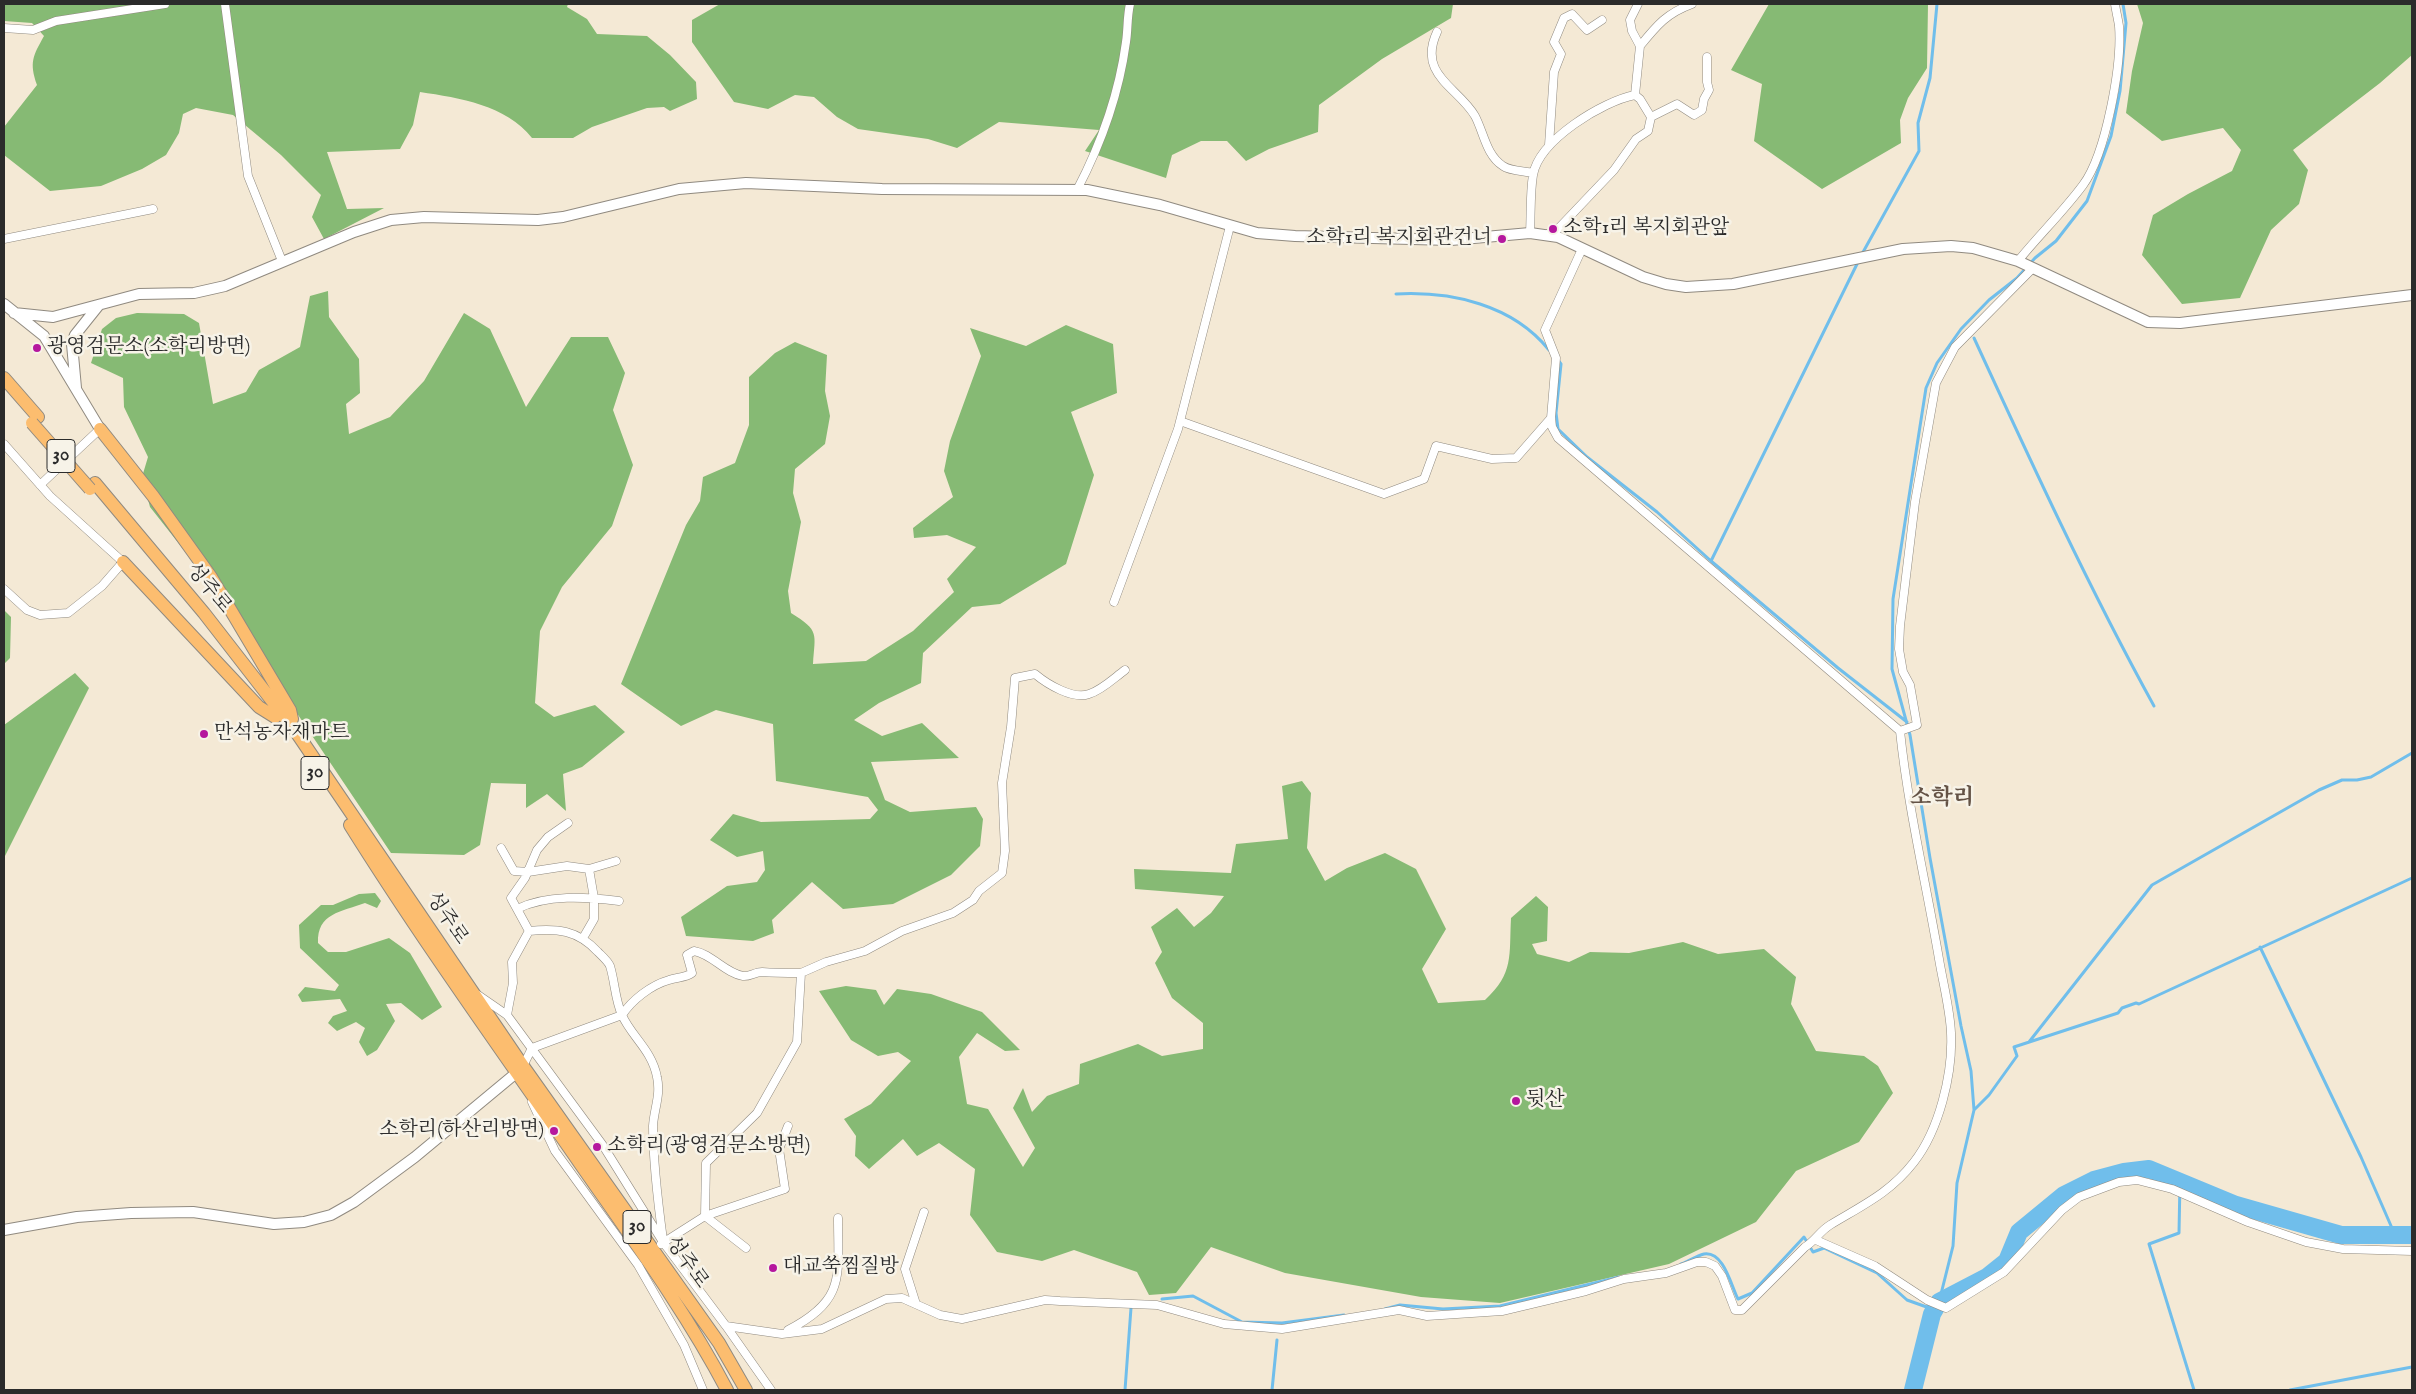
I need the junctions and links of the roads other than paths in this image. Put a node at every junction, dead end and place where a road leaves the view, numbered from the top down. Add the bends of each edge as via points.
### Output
1 (165, 4) edge
2 (225, 4) edge
3 (1130, 4) edge
4 (1638, 4) edge
5 (1692, 4) edge
6 (2115, 4) edge
7 (1602, 20) dead end
8 (4, 28) edge
9 (1437, 32) dead end
10 (1640, 46) junction
11 (1707, 57) dead end
12 (1635, 95) junction
13 (1651, 117) junction
14 (1549, 145) junction
15 (1533, 173) junction
16 (1077, 190) junction
17 (152, 209) dead end
18 (1230, 226) junction
19 (1530, 233) junction
20 (1545, 235) junction
21 (4, 239) edge
22 (1582, 249) junction
23 (282, 261) junction
24 (2025, 264) junction
25 (2412, 294) edge
26 (4, 304) edge
27 (99, 305) junction
28 (14, 313) junction
29 (4, 378) edge
30 (76, 390) junction
31 (4, 391) edge
32 (1551, 418) junction
33 (35, 420) junction
34 (1180, 421) junction
35 (100, 429) junction
36 (4, 444) edge
37 (40, 485) junction
38 (93, 486) junction
39 (123, 562) junction
40 (4, 589) edge
41 (1114, 602) dead end
42 (1126, 670) dead end
43 (275, 717) junction
44 (294, 728) junction
45 (1900, 731) junction
46 (568, 824) dead end
47 (501, 848) dead end
48 (616, 861) dead end
49 (589, 868) junction
50 (528, 872) junction
51 (594, 898) junction
52 (619, 900) dead end
53 (517, 908) junction
54 (529, 931) junction
55 (583, 938) junction
56 (801, 972) junction
57 (472, 991) junction
58 (507, 1015) junction
59 (622, 1015) junction
60 (532, 1048) junction
61 (520, 1070) junction
62 (788, 1126) dead end
63 (924, 1212) dead end
64 (705, 1216) junction
65 (838, 1218) dead end
66 (4, 1230) edge
67 (1816, 1240) junction
68 (658, 1246) junction
69 (746, 1248) dead end
70 (2412, 1251) edge
71 (916, 1304) junction
72 (726, 1326) junction
73 (782, 1334) junction
74 (703, 1390) edge
75 (728, 1390) edge
76 (746, 1390) edge
77 (771, 1390) edge

1 - 8 street via 56,21 33,30
2 - 23 street via 248,176
3 - 16 street via 1126,42 1108,120
4 - 10 street via 1630,20
5 - 10 street via 1669,15
6 - 24 street via 2119,27 2117,67 2099,151 2083,185
7 - 14 street via 1587,30 1572,14 1564,18 1554,42 1561,54 1554,72
9 - 15 street via 1431,43 1431,52 1441,81 1474,114 1495,160 1504,168
10 - 12 street
11 - 13 street via 1706,82 1709,90 1702,110 1694,115 1677,104
12 - 13 street
12 - 14 street via 1604,104
13 - 20 street via 1648,131 1636,138 1614,170 1556,231
14 - 15 street
15 - 19 street
16 - 18 street via 1160,205
16 - 23 street via 712,185 679,189 538,220 439,217 390,220
17 - 21 street
18 - 19 street via 1295,236 1451,240
18 - 34 street
19 - 20 street
20 - 22 street via 1558,237
22 - 24 street via 1643,277 1686,287 1733,284 1904,249 1973,248
22 - 32 street via 1545,330 1556,358
23 - 27 street via 225,286 194,292 139,294
24 - 25 street via 2148,322 2180,322
24 - 45 street via 1955,347 1936,383 1915,502 1900,626 1903,672 1910,685 1918,726
26 - 28 street
27 - 28 street via 52,317
27 - 30 street via 75,335 72,344
28 - 30 street via 44,336
29 - 33 highway, 30
30 - 35 street
31 - 33 highway, 30
32 - 34 street via 1516,458 1492,459 1436,446 1424,479 1384,494
32 - 45 street via 1558,438
33 - 38 highway, 30, bridge
34 - 41 street
35 - 37 street
35 - 44 highway via 170,519 226,601 290,710
36 - 37 street
37 - 39 street
38 - 43 highway, 성주로 / 30
38 - 44 highway, 성주로 / 30 via 204,613
39 - 40 street via 102,586 68,613 40,615 27,610
39 - 43 highway via 260,707
42 - 56 street via 1088,695 1072,694 1035,674 1016,678 1002,783 1005,851 1002,873 973,900 953,913 902,931 865,951
43 - 61 highway, 성주로 / 30 via 335,801 382,876
44 - 57 highway, 성주로 / 30
45 - 67 street via 1906,784 1951,1033 1947,1076 1936,1121 1915,1161 1894,1185 1858,1211 1830,1225
46 - 50 street via 548,837 537,850
47 - 50 street via 514,871
48 - 49 street
49 - 50 street via 567,866
49 - 51 street
50 - 53 street via 511,898
51 - 52 street
51 - 53 street via 533,900
51 - 55 street via 594,919
53 - 54 street
54 - 55 street via 564,930
54 - 58 street via 512,962 513,983
55 - 59 street via 609,963
56 - 59 street via 761,972 744,976 705,953 694,951 686,955 692,974 653,988 631,1002
56 - 64 street via 797,1042 756,1113 706,1163
57 - 58 street
57 - 61 highway, 성주로 / 30
58 - 60 street
59 - 60 street
59 - 68 street via 645,1049 657,1078 658,1100 653,1124
60 - 61 street
60 - 68 street via 602,1144
61 - 66 street via 414,1157 354,1202 331,1215 304,1222 274,1224 193,1212 131,1213 77,1217
61 - 68 highway, 성주로 / 30
61 - 74 street via 555,1151 614,1230 667,1314
61 - 75 highway, 성주로 / 30 via 643,1253
62 - 64 street via 779,1149 785,1189
63 - 71 street via 905,1269
64 - 68 street
64 - 69 street
65 - 73 street via 838,1280 826,1304
67 - 70 street via 1875,1266 1927,1300 1946,1308 2004,1272 2062,1210 2079,1197 2119,1182 2137,1180 2172,1189 2248,1222 2306,1242 2344,1249
67 - 71 street via 1742,1310 1735,1310 1722,1276 1715,1266 1706,1262 1666,1273 1624,1279 1586,1292 1502,1311 1427,1316 1400,1310 1282,1328 1224,1324 1157,1305 1045,1300 962,1319 940,1315
68 - 72 street
68 - 76 highway, 성주로 / 30
71 - 73 street via 902,1298 886,1299 822,1329
72 - 73 street
72 - 77 street

